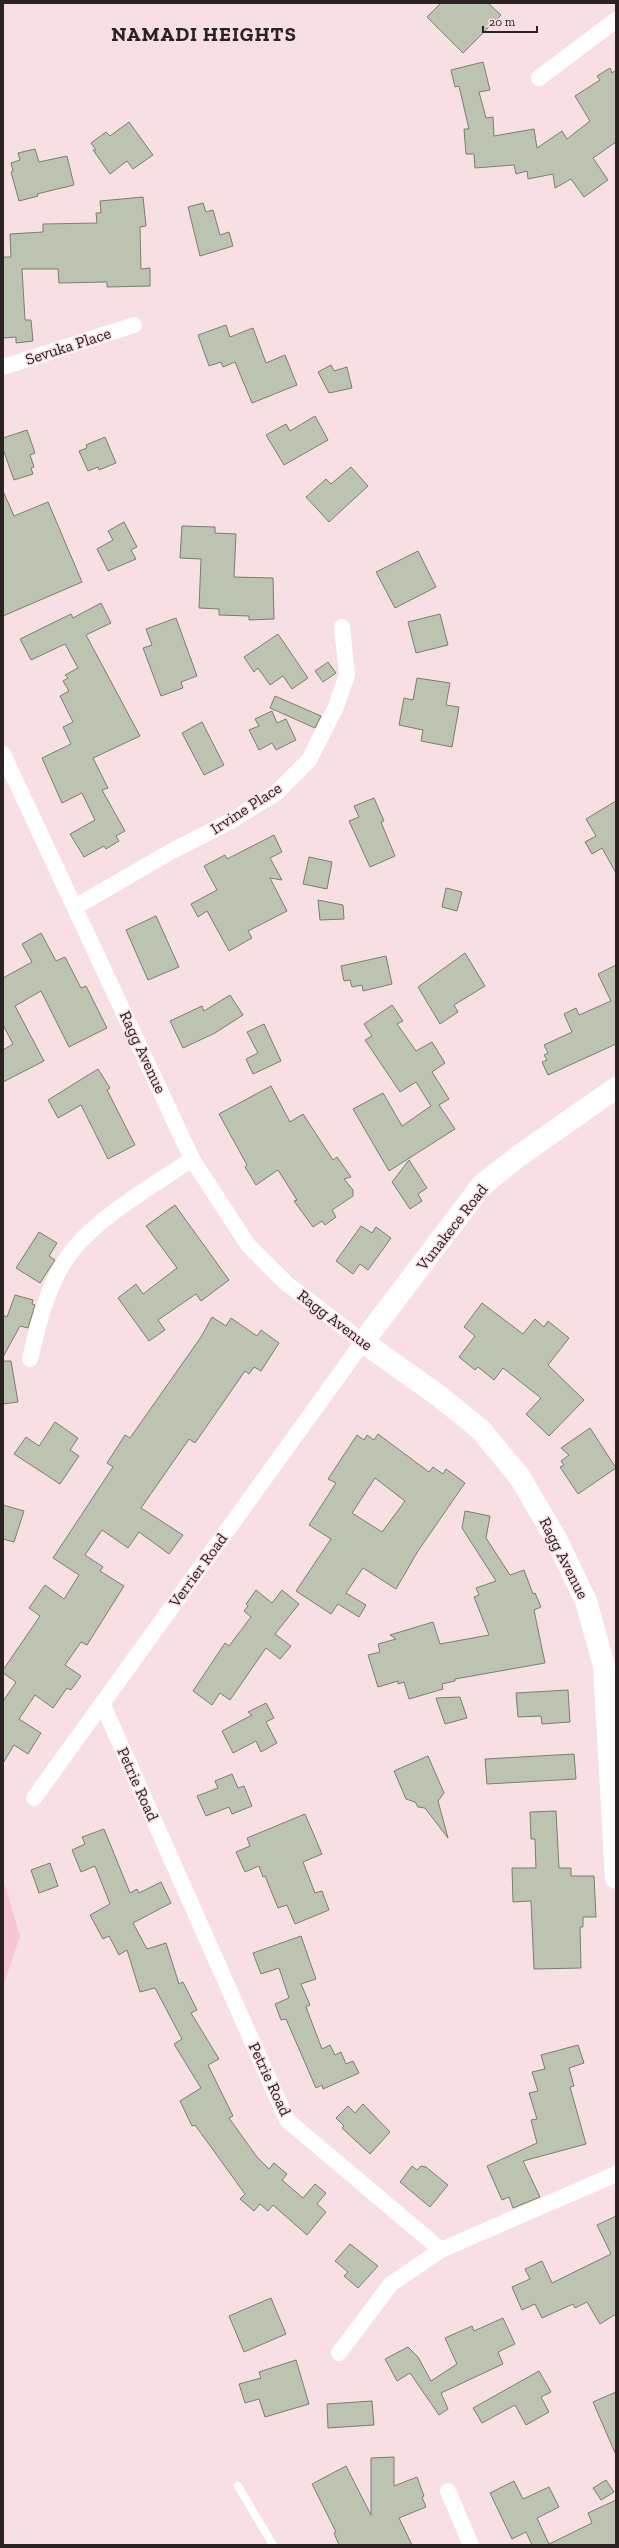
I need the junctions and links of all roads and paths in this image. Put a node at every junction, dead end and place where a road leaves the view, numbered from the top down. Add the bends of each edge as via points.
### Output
1 (616, 20) edge
2 (539, 78) dead end
3 (134, 325) dead end
4 (3, 367) edge
5 (342, 627) dead end
6 (3, 754) edge
7 (75, 907) junction
8 (616, 1088) edge
9 (192, 1159) junction
10 (363, 1342) junction
11 (30, 1360) dead end
12 (102, 1703) junction
13 (34, 1798) dead end
14 (616, 1878) edge
15 (616, 2174) edge
16 (441, 2250) junction
17 (339, 2353) dead end
18 (238, 2486) dead end
19 (448, 2491) dead end
20 (273, 2545) edge
21 (471, 2545) edge

1 - 2 street
3 - 4 street, Sevuka Place
5 - 7 street, Irvine Place via 346,675 335,709 309,760 276,793 229,822 172,851
6 - 7 street, Ragg Avenue
7 - 9 street, Ragg Avenue
8 - 10 main road, Vunakece Road via 520,1155 482,1185
9 - 10 street, Ragg Avenue via 248,1245 286,1283
9 - 11 street via 98,1224 75,1248 54,1283 40,1317
10 - 12 street, Verrier Road
10 - 14 main road, Ragg Avenue via 439,1396 480,1429 519,1476 555,1537 586,1601 604,1666
12 - 13 street, Verrier Road
12 - 16 street, Petrie Road via 288,2120
15 - 16 street
16 - 17 street via 391,2284
18 - 20 lane
19 - 21 street

